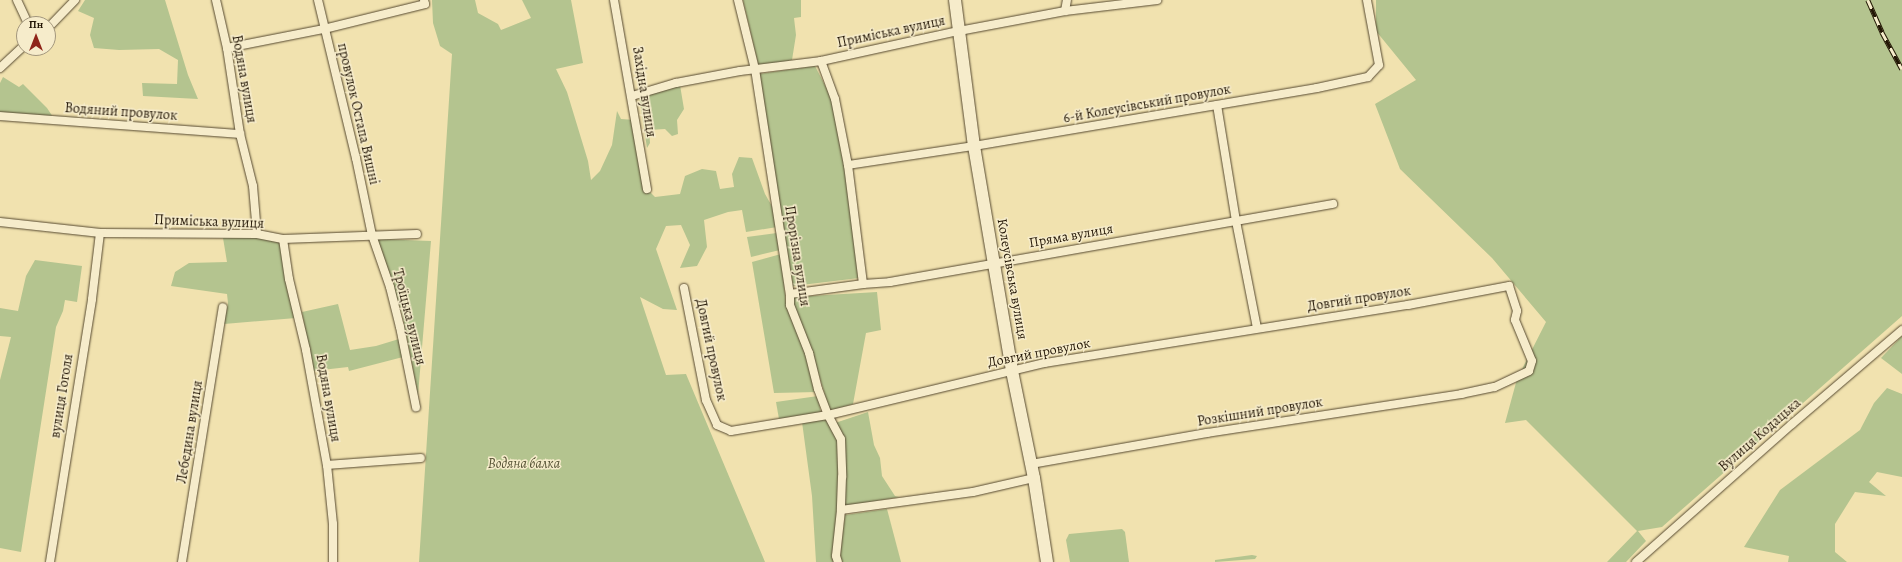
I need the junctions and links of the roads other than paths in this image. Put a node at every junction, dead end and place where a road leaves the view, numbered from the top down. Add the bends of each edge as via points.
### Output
1 (17, 0) edge
2 (75, 0) edge
3 (216, 0) edge
4 (318, 0) edge
5 (614, 0) edge
6 (738, 0) edge
7 (955, 0) edge
8 (1067, 0) edge
9 (1157, 0) edge
10 (1367, 0) edge
11 (425, 2) edge
12 (1065, 11) junction
13 (24, 16) edge
14 (56, 22) edge
15 (324, 29) junction
16 (959, 31) junction
17 (227, 48) junction
18 (16, 53) edge
19 (821, 60) junction
20 (0, 68) edge
21 (755, 69) junction
22 (632, 96) junction
23 (1217, 105) junction
24 (0, 116) edge
25 (240, 134) junction
26 (974, 146) junction
27 (848, 166) junction
28 (647, 189) dead end
29 (1333, 204) dead end
30 (1236, 221) junction
31 (0, 222) edge
32 (100, 233) junction
33 (257, 234) junction
34 (418, 234) dead end
35 (372, 235) junction
36 (283, 239) junction
37 (994, 263) junction
38 (863, 284) junction
39 (1510, 286) joint
40 (684, 288) dead end
41 (790, 294) junction
42 (223, 307) dead end
43 (1257, 328) junction
44 (1902, 330) edge
45 (1012, 371) junction
46 (416, 407) dead end
47 (828, 415) junction
48 (421, 458) dead end
49 (1031, 464) junction
50 (327, 465) junction
51 (1034, 478) junction
52 (841, 510) junction
53 (50, 562) edge
54 (182, 562) edge
55 (333, 562) edge
56 (838, 562) edge
57 (1047, 562) edge
58 (1636, 562) edge

1 - 13 street
2 - 14 street
3 - 17 street, Водяна вулиця
4 - 15 street, провулок Остапа Вишні
5 - 22 street, Західна вулиця
6 - 21 street, Прорізна вулиця
7 - 16 street, Колеусівська вулиця
8 - 12 street
9 - 12 street, Приміська вулиця
10 - 23 street, 6-й Колеусівський провулок via 1379,65 1368,77
11 - 15 street
12 - 16 street, Приміська вулиця
15 - 17 street
15 - 35 street, провулок Остапа Вишні
16 - 19 street, Приміська вулиця
16 - 26 street, Колеусівська вулиця
17 - 25 street, Водяна вулиця
18 - 20 street
19 - 21 street, Приміська вулиця
19 - 27 street via 835,99
21 - 22 street, Приміська вулиця via 676,82
21 - 41 street, Прорізна вулиця
22 - 28 street, Західна вулиця
23 - 26 street, 6-й Колеусівський провулок
23 - 30 street
24 - 25 street, Водяний провулок
25 - 33 street, Водяна вулиця via 253,186
26 - 27 street, 6-й Колеусівський провулок
26 - 37 street, Колеусівська вулиця
27 - 38 street
29 - 30 street, Пряма вулиця
30 - 37 street, Пряма вулиця
30 - 43 street
31 - 32 street, Приміська вулиця
32 - 33 street, Приміська вулиця
32 - 53 street, вулиця Гоголя via 92,299
33 - 36 street, Приміська вулиця
34 - 35 street, Приміська вулиця
35 - 36 street, Приміська вулиця
35 - 46 street, Троїцька вулиця via 390,287
36 - 50 street, Водяна вулиця
37 - 38 street, Пряма вулиця via 890,282
37 - 45 street, Колеусівська вулиця
38 - 41 street, Пряма вулиця
39 - 43 street, Довгий провулок via 1408,305
39 - 49 street, Розкішний провулок via 1517,311 1516,320 1532,360 1529,371 1494,387
40 - 47 street, Довгий провулок via 706,400 717,425 731,432
41 - 47 street, Прорізна вулиця via 790,305 809,353
42 - 54 street, Лебедина вулиця
43 - 45 street, Довгий провулок via 1045,363
44 - 58 street, Вулиця Кодацька
45 - 47 street, Довгий провулок
45 - 49 street, Колеусівська вулиця
47 - 52 street, Прорізна вулиця via 841,439
48 - 50 street
49 - 51 street, Колеусівська вулиця
50 - 55 street, Водяна вулиця via 333,524
51 - 52 street via 973,492
51 - 57 street, Колеусівська вулиця
52 - 56 street, Прорізна вулиця via 836,556

